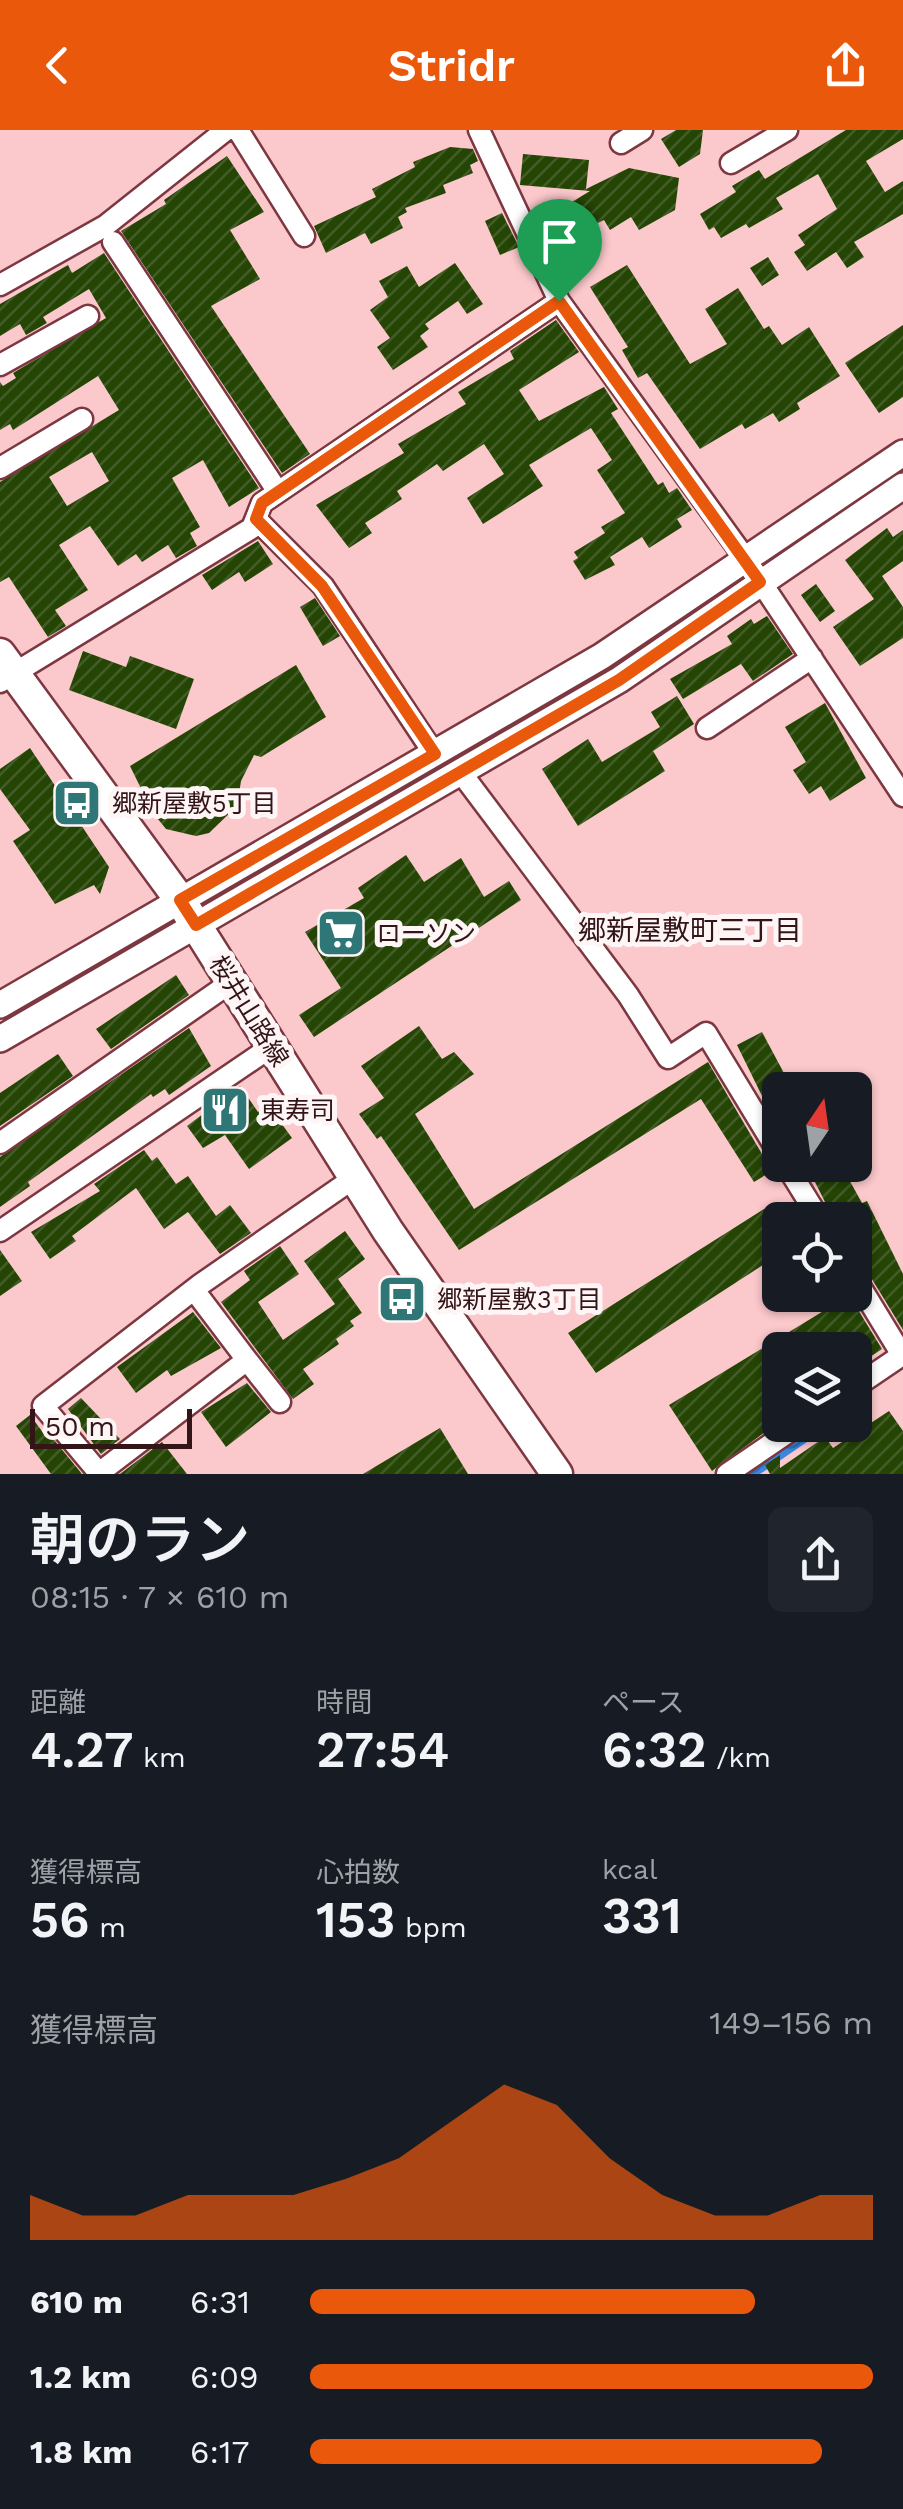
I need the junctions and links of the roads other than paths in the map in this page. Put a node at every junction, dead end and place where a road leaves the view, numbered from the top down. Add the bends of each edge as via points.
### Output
1 (226, 130) edge
2 (238, 130) edge
3 (479, 130) edge
4 (642, 130) edge
5 (787, 130) edge
6 (620, 142) dead end
7 (731, 163) dead end
8 (304, 236) dead end
9 (113, 242) dead end
10 (0, 285) edge
11 (559, 301) junction
12 (88, 316) dead end
13 (0, 365) edge
14 (82, 419) dead end
15 (903, 453) edge
16 (0, 468) edge
17 (903, 486) edge
18 (278, 492) junction
19 (256, 519) junction
20 (745, 558) junction
21 (760, 582) junction
22 (812, 658) junction
23 (5, 670) edge
24 (706, 728) dead end
25 (435, 754) junction
26 (462, 774) junction
27 (903, 796) edge
28 (188, 912) junction
29 (230, 983) junction
30 (0, 1005) edge
31 (0, 1039) edge
32 (271, 1047) junction
33 (762, 1125) edge
34 (0, 1143) edge
35 (354, 1178) junction
36 (0, 1232) edge
37 (194, 1290) junction
38 (872, 1306) edge
39 (248, 1360) junction
40 (872, 1375) edge
41 (280, 1402) dead end
42 (774, 1442) edge
43 (557, 1474) edge
44 (728, 1474) edge

1 - 10 street via 105,226
2 - 8 street
3 - 11 street
4 - 6 street
5 - 7 street
9 - 18 street
11 - 18 street
11 - 20 street
12 - 13 street
14 - 16 street
15 - 20 street
17 - 21 street
18 - 19 street via 262,503
19 - 23 street via 252,528
19 - 25 street via 322,586
20 - 21 street
20 - 25 street via 602,656
21 - 22 street
21 - 26 street via 619,680
22 - 24 street
22 - 27 street
23 - 28 main road, 桜井山路線
25 - 28 street
26 - 28 street
26 - 33 street via 668,1058 706,1033
28 - 29 main road, 桜井山路線
28 - 30 street
28 - 31 street
29 - 32 main road, 桜井山路線
29 - 34 street
32 - 35 main road, 桜井山路線
32 - 36 street
35 - 37 street
35 - 43 main road, 桜井山路線
37 - 39 street
37 - 39 street via 43,1406 99,1473
38 - 40 street via 902,1355
39 - 41 street
42 - 44 street

